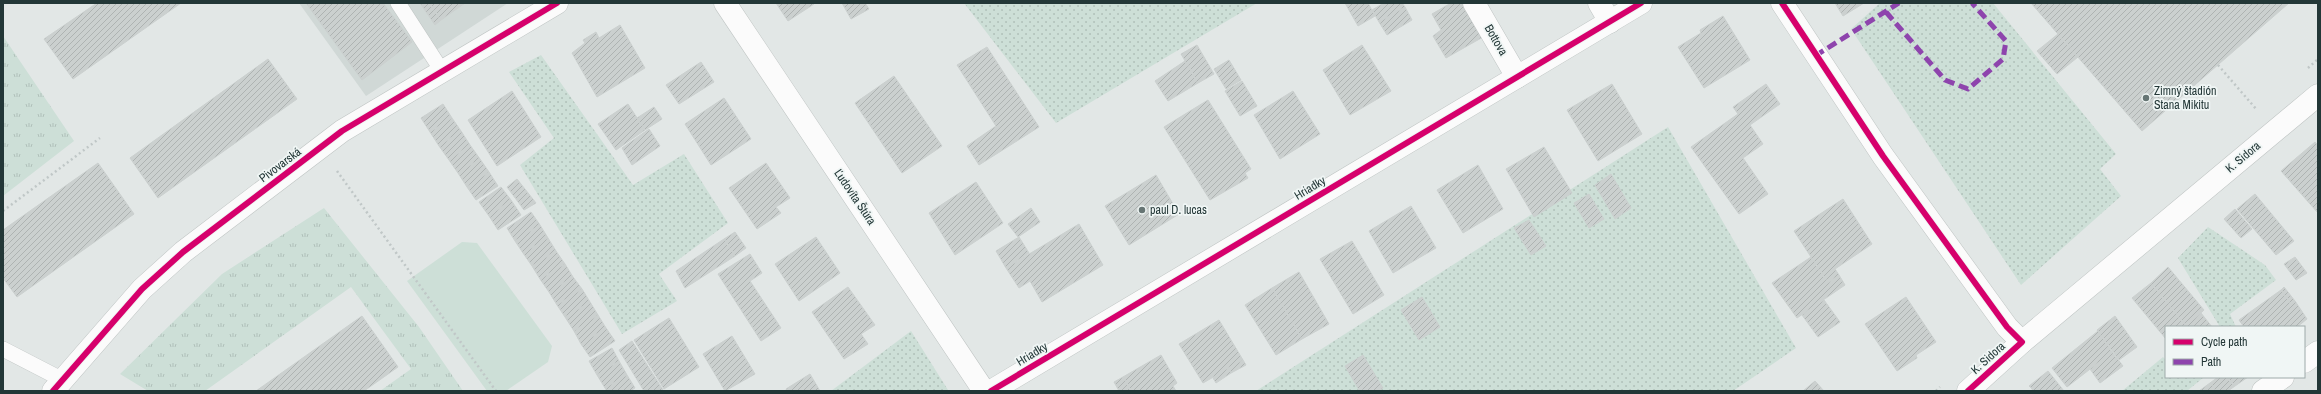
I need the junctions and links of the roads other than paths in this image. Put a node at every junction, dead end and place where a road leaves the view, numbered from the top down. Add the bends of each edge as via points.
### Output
1 (398, 3) edge
2 (557, 3) edge
3 (725, 3) edge
4 (1474, 3) edge
5 (1599, 3) edge
6 (1641, 3) edge
7 (1782, 3) edge
8 (1610, 22) junction
9 (442, 71) junction
10 (1517, 77) junction
11 (2318, 95) edge
12 (2022, 342) junction
13 (3, 349) edge
14 (2318, 352) edge
15 (2305, 361) edge
16 (2282, 378) edge
17 (58, 385) edge
18 (984, 391) edge
19 (990, 391) edge
20 (1968, 391) edge
21 (2263, 391) edge

1 - 9 lane
2 - 9 street, Pivovarská
3 - 18 street, Ľudovíta Štúra
4 - 10 street, Bottova
5 - 8 street
6 - 8 street, Hriadky
7 - 12 street via 1883,156 2007,327
8 - 10 street, Hriadky
9 - 17 street, Pivovarská via 342,131 183,252 142,289
10 - 19 street, Hriadky
11 - 12 street, K. Sidora
12 - 20 street, K. Sidora
13 - 17 lane
14 - 15 street
16 - 21 street

